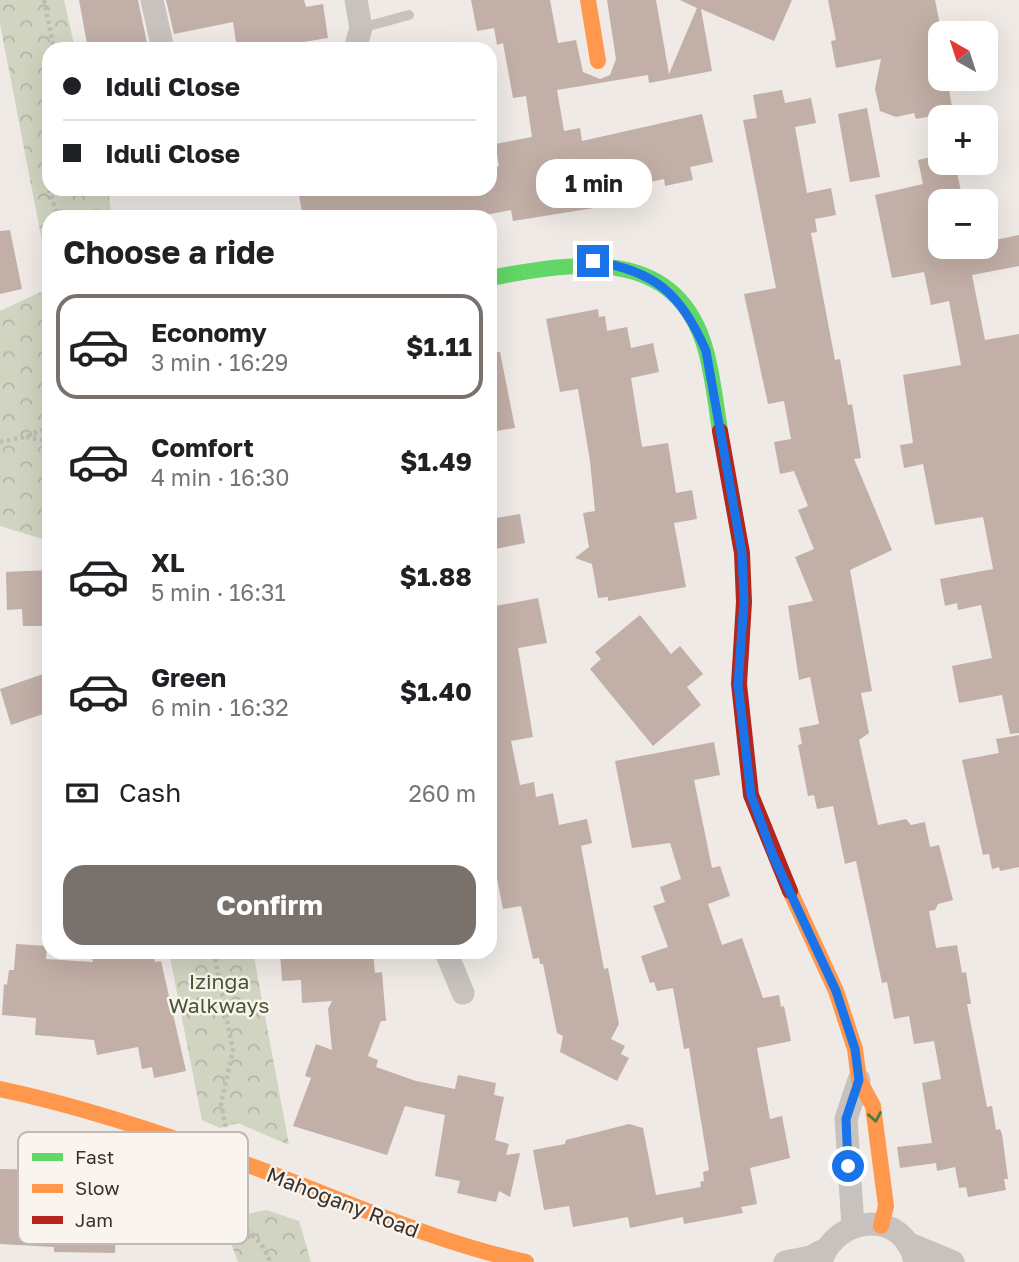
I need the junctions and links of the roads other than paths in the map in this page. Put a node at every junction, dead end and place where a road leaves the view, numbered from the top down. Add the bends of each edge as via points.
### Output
1 (152, 0) edge
2 (356, 0) edge
3 (588, 0) edge
4 (409, 15) dead end
5 (358, 38) edge
6 (161, 42) edge
7 (598, 61) dead end
8 (497, 277) edge
9 (449, 959) edge
10 (463, 993) dead end
11 (859, 1080) junction
12 (0, 1089) edge
13 (152, 1132) edge
14 (248, 1166) edge
15 (853, 1226) junction
16 (881, 1226) junction
17 (911, 1253) edge
18 (822, 1256) edge
19 (526, 1262) edge
20 (785, 1262) edge
21 (953, 1262) edge

1 - 6 street
2 - 5 street
3 - 7 street
4 - 5 lane
8 - 11 street via 593,261 628,267 679,299 693,321 706,351 742,553 738,684 751,795 774,858 836,991 855,1049
9 - 10 street
11 - 15 street via 846,1119
11 -> 16 street via 873,1106 882,1158 887,1206
12 - 13 street, Mahogany Road via 57,1101
14 - 19 street, Mahogany Road via 472,1250
15 - 16 street
15 - 18 street via 833,1238
16 - 17 street via 898,1234
17 - 21 street
18 - 20 street

